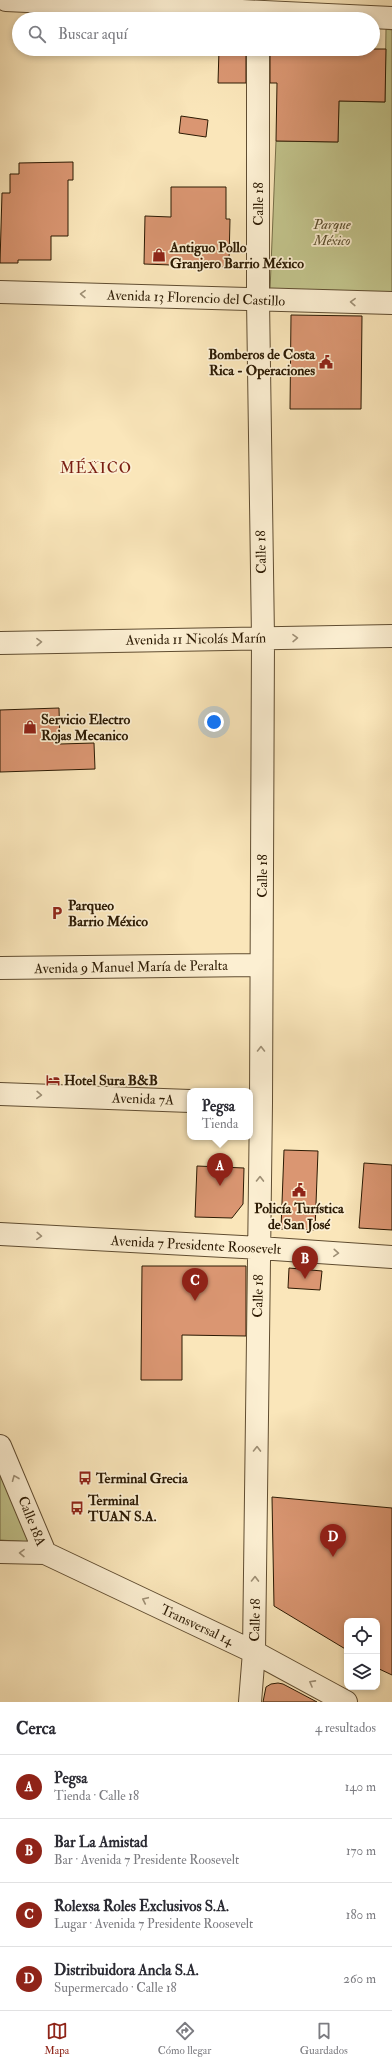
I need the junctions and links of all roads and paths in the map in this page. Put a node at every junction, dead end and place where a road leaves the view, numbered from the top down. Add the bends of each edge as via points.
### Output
1 (6, 0) edge
2 (258, 11) edge
3 (277, 12) edge
4 (380, 17) edge
5 (392, 18) edge
6 (258, 56) edge
7 (0, 292) edge
8 (258, 300) junction
9 (392, 303) edge
10 (392, 636) edge
11 (262, 638) junction
12 (0, 643) edge
13 (262, 965) junction
14 (0, 968) edge
15 (0, 1094) edge
16 (187, 1101) edge
17 (255, 1103) edge
18 (0, 1234) edge
19 (259, 1248) junction
20 (392, 1257) edge
21 (0, 1446) edge
22 (0, 1552) edge
23 (45, 1553) junction
24 (254, 1652) junction
25 (250, 1702) edge
26 (346, 1702) edge

1 - 2 street
2 - 3 street
4 - 5 street
6 - 8 street, Calle 18
8 -> 7 street, Avenida 13 Florencio del Castillo
9 -> 8 street, Avenida 13 Florencio del Castillo
8 - 11 street, Calle 18
11 -> 10 street, Avenida 11 Nicolás Marín
12 -> 11 street, Avenida 11 Nicolás Marín
11 - 13 street, Calle 18
13 - 14 street, Avenida 9 Manuel María de Peralta
17 -> 13 street, Calle 18
15 -> 16 street, Avenida 7A
19 -> 17 street, Calle 18
18 -> 19 street, Avenida 7 Presidente Roosevelt
19 -> 20 street, Avenida 7 Presidente Roosevelt
24 -> 19 street, Calle 18
23 -> 21 street, Calle 18A
23 -> 22 street
24 -> 23 street, Transversal 14
24 - 25 street, Calle 18
26 -> 24 street, Transversal 14

